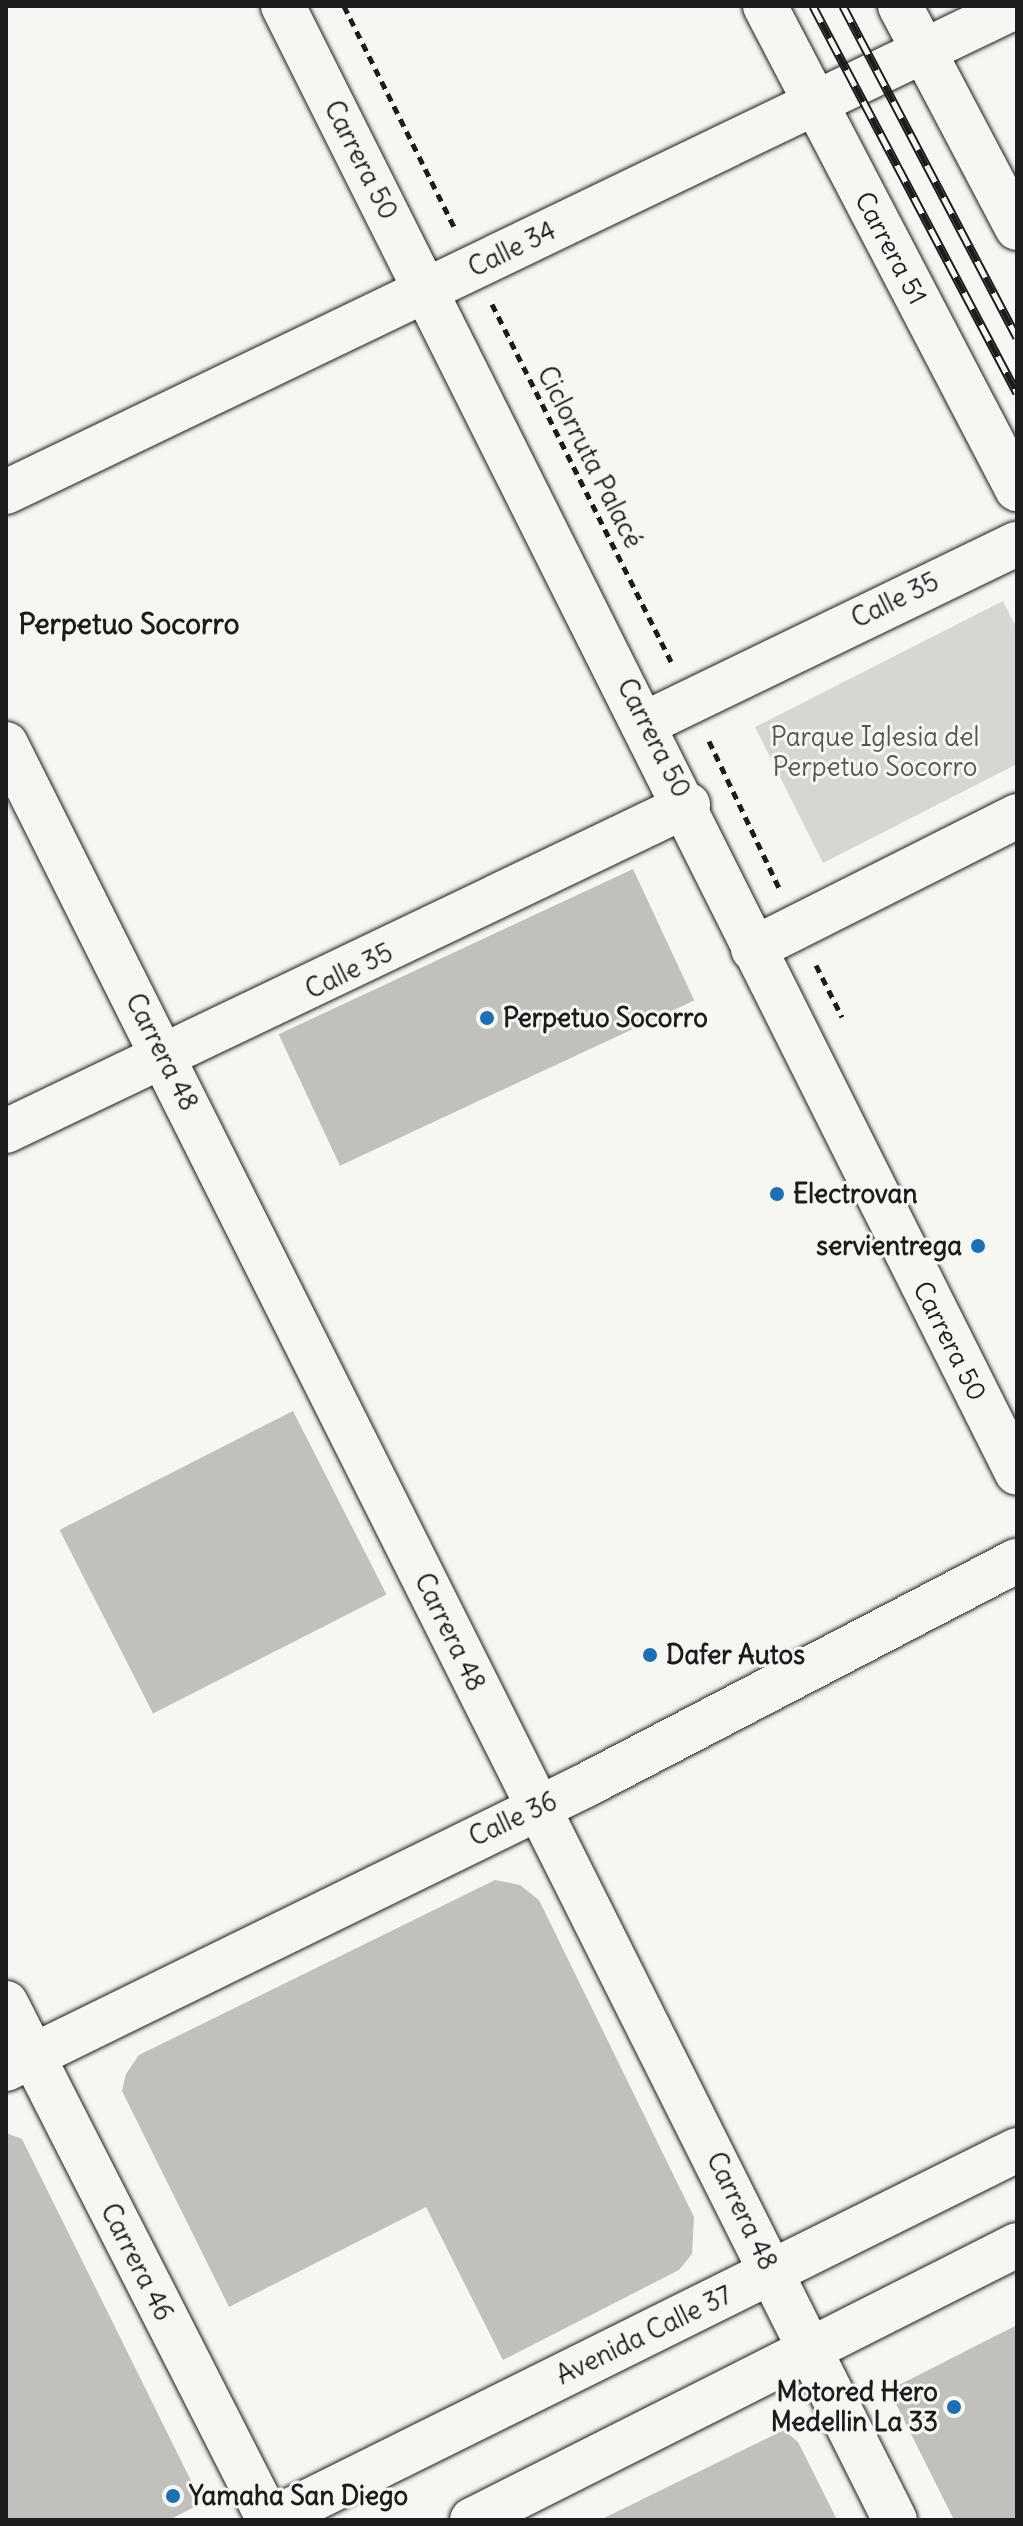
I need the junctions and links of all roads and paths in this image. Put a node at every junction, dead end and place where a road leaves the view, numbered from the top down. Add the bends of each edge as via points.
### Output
1 (283, 6) edge
2 (344, 6) edge
3 (765, 6) edge
4 (900, 6) edge
5 (1017, 6) edge
6 (923, 48) junction
7 (815, 102) junction
8 (1017, 228) edge
9 (474, 268) junction
10 (428, 290) junction
11 (1017, 489) edge
12 (6, 492) edge
13 (1017, 544) edge
14 (690, 701) junction
15 (646, 723) junction
16 (6, 744) edge
17 (688, 805) junction
18 (1017, 816) edge
19 (798, 927) junction
20 (753, 949) junction
21 (164, 1056) junction
22 (6, 1131) edge
23 (1017, 1473) edge
24 (1017, 1561) edge
25 (538, 1805) junction
26 (6, 2003) edge
27 (19, 2062) edge
28 (1017, 2150) edge
29 (1017, 2245) edge
30 (772, 2272) junction
31 (810, 2346) junction
32 (270, 2520) edge
33 (472, 2520) edge
34 (895, 2520) edge

1 - 10 street, Carrera 50
2 - 9 path, Ciclorruta Palacé
3 - 7 street, Carrera 51
4 - 6 street
5 - 6 street, Calle 34
6 - 7 street, Calle 34
6 - 8 street
7 - 9 street, Calle 34
7 - 11 street, Carrera 51
9 - 10 street, Calle 34
9 - 14 path, Ciclorruta Palacé
10 - 12 street, Calle 34
10 - 15 street, Carrera 50
13 - 14 street, Calle 35
14 - 15 street, Calle 35
14 - 19 path, Ciclorruta Palacé
15 - 17 street, Carrera 50
16 - 21 street, Carrera 48
17 - 20 street, Carrera 50
17 - 21 street, Calle 35
18 - 19 street
19 - 20 street
20 - 23 street, Carrera 50
21 - 22 street, Calle 35
21 - 25 street, Carrera 48
24 - 25 street, Calle 36
25 - 27 street, Calle 36
25 - 30 street, Carrera 48
26 - 27 street, Carrera 46
27 - 32 street, Carrera 46
28 - 30 street, Avenida Calle 37
29 - 31 street
30 - 31 street, Carrera 48
30 - 32 street, Avenida Calle 37
31 - 33 street
31 - 34 street, Carrera 48

